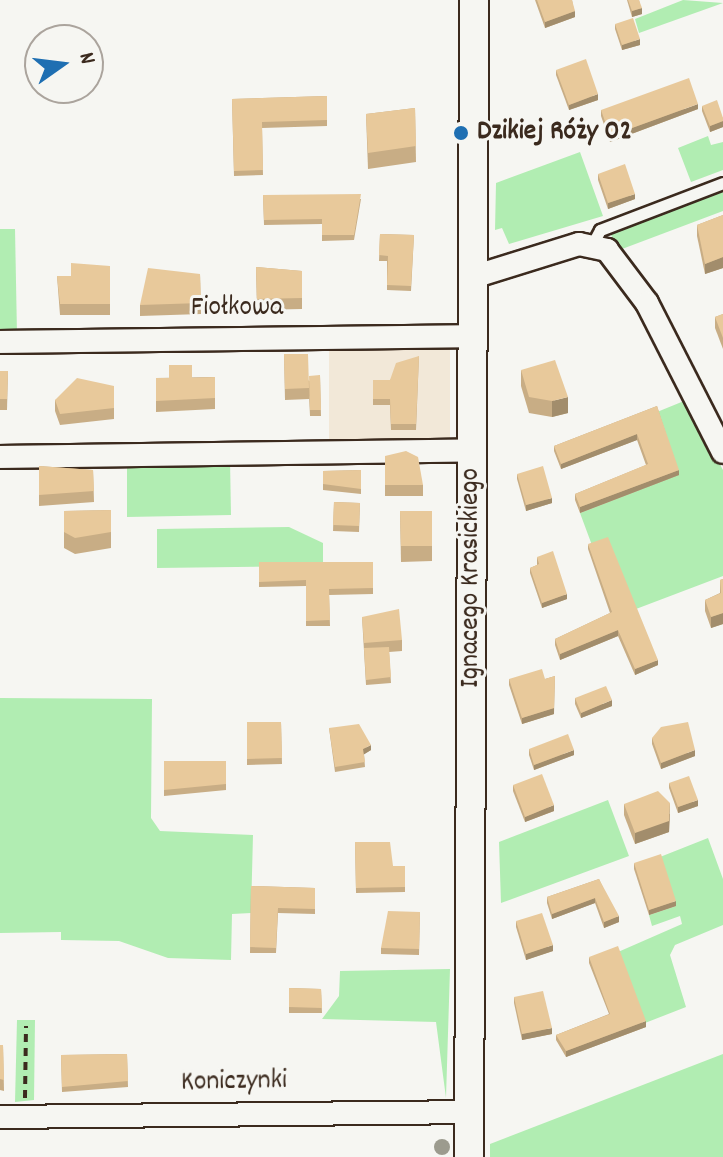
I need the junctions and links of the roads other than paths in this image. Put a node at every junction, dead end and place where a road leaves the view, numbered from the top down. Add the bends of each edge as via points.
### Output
1 (474, 0) edge
2 (723, 183) edge
3 (592, 245) junction
4 (473, 277) junction
5 (474, 336) junction
6 (0, 342) edge
7 (472, 450) junction
8 (723, 452) edge
9 (0, 457) edge
10 (470, 1112) junction
11 (0, 1117) edge
12 (469, 1157) edge

1 - 4 street, Ignacego Krasickiego
2 - 3 lane via 600,230
3 - 4 street
3 - 8 street via 616,259 647,303
4 - 5 street, Ignacego Krasickiego
5 - 6 street, Fiołkowa
5 - 7 street, Ignacego Krasickiego
7 - 9 street
7 - 10 street, Ignacego Krasickiego
10 - 11 street, Koniczynki
10 - 12 street, Ignacego Krasickiego

